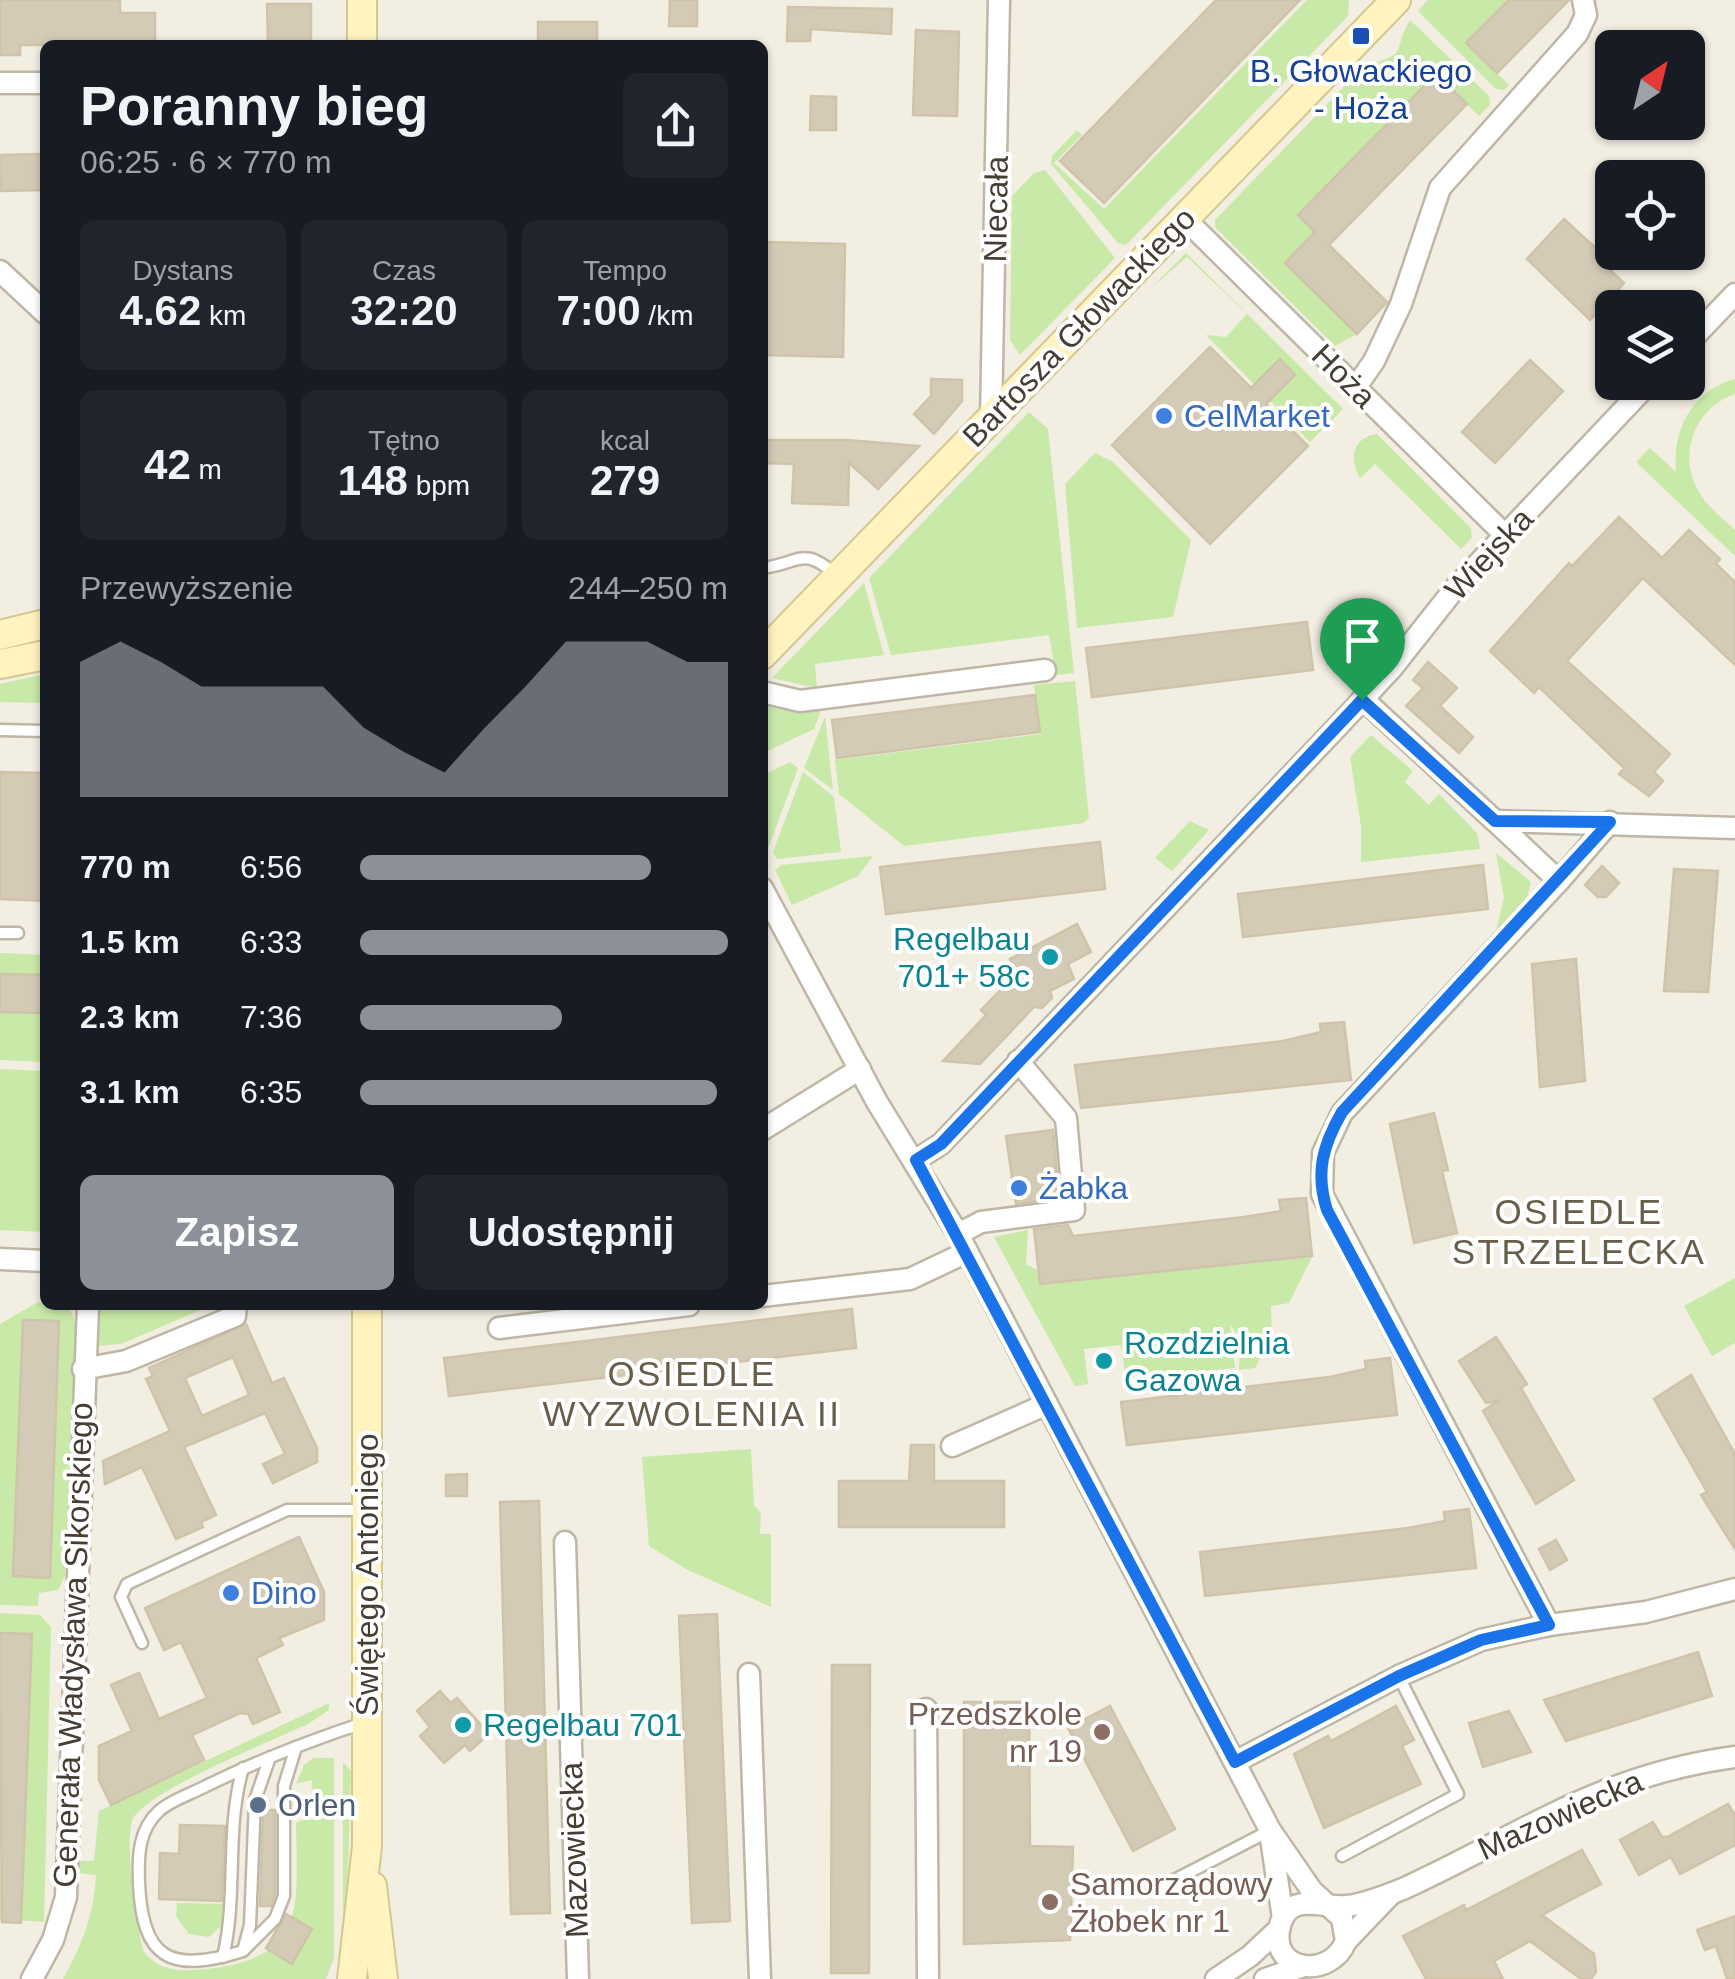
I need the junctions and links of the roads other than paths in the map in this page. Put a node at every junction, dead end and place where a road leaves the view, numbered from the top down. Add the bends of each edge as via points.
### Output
1 (362, 0) edge
2 (998, 0) edge
3 (1396, 0) edge
4 (1583, 0) edge
5 (362, 40) edge
6 (0, 83) edge
7 (40, 83) edge
8 (1184, 218) junction
9 (0, 271) edge
10 (1735, 294) edge
11 (40, 309) edge
12 (1705, 326) edge
13 (1356, 388) junction
14 (1633, 400) edge
15 (991, 418) junction
16 (1505, 535) junction
17 (768, 566) edge
18 (837, 576) junction
19 (40, 625) edge
20 (0, 635) edge
21 (768, 649) edge
22 (40, 656) edge
23 (0, 664) edge
24 (1045, 670) dead end
25 (768, 693) edge
26 (1362, 700) junction
27 (0, 730) edge
28 (40, 731) edge
29 (1495, 821) junction
30 (1610, 822) junction
31 (1735, 828) edge
32 (1559, 882) junction
33 (769, 914) edge
34 (0, 933) edge
35 (18, 933) dead end
36 (1018, 1062) junction
37 (860, 1069) junction
38 (768, 1126) edge
39 (916, 1160) junction
40 (962, 1243) junction
41 (0, 1259) edge
42 (40, 1261) edge
43 (768, 1295) edge
44 (88, 1310) edge
45 (236, 1310) edge
46 (367, 1310) edge
47 (648, 1310) edge
48 (499, 1328) dead end
49 (84, 1370) junction
50 (1047, 1404) junction
51 (952, 1446) dead end
52 (367, 1510) junction
53 (564, 1542) dead end
54 (1735, 1589) edge
55 (1549, 1625) junction
56 (142, 1643) dead end
57 (749, 1674) dead end
58 (1399, 1676) junction
59 (926, 1708) dead end
60 (367, 1721) junction
61 (296, 1747) junction
62 (270, 1756) junction
63 (1735, 1757) edge
64 (1235, 1762) junction
65 (243, 1768) junction
66 (1270, 1830) junction
67 (367, 1846) junction
68 (1342, 1856) dead end
69 (1155, 1890) dead end
70 (1391, 1894) junction
71 (1324, 1903) junction
72 (1281, 1923) junction
73 (1346, 1941) junction
74 (243, 1951) junction
75 (223, 1957) junction
76 (1301, 1967) junction
77 (1338, 1970) edge
78 (32, 1979) edge
79 (352, 1979) edge
80 (383, 1979) edge
81 (578, 1979) edge
82 (760, 1979) edge
83 (928, 1979) edge
84 (1216, 1979) edge
85 (1264, 1979) edge

1 - 5 street
2 - 15 street, Niecała
3 - 8 street, Bartosza Głowackiego
4 - 13 street via 1586,15 1576,34 1440,188 1401,304
6 - 7 street
8 - 13 street, Hoża
8 - 15 street, Bartosza Głowackiego
9 - 11 street
10 - 12 street
13 - 16 street, Hoża
14 - 16 street, Wiejska
15 - 18 street, Bartosza Głowackiego
16 - 26 street, Wiejska
17 - 18 lane via 804,556
18 - 21 street, Bartosza Głowackiego
19 - 20 street
22 - 23 street
24 - 25 street via 800,701
26 - 29 street
26 - 36 street, Wiejska
27 - 28 lane
29 - 30 street
29 - 32 street
30 - 31 street
30 - 32 street
32 - 55 street via 1342,1112 1320,1163 1327,1210
33 - 37 street
34 - 35 lane
36 - 39 street, Wiejska via 941,1144
36 - 40 street via 1066,1118 1074,1210 982,1222
37 - 38 street
37 - 39 street
39 - 40 street
40 - 43 street via 910,1279
40 - 50 street
41 - 42 street
44 - 49 street, Generała Władysława Sikorskiego
45 - 49 street via 236,1316 126,1361
46 - 52 street, Świętego Antoniego
47 - 48 street
49 - 78 street, Generała Władysława Sikorskiego via 66,1897
50 - 51 street
50 - 64 street
52 - 56 lane via 288,1510 128,1584 121,1597
52 - 60 street, Świętego Antoniego
53 - 81 street, Mazowiecka
54 - 55 street via 1646,1612
55 - 58 street via 1481,1640
57 - 82 street
58 - 64 street
58 - 68 lane via 1458,1794
59 - 83 street
60 - 61 lane
60 - 67 street, Świętego Antoniego
61 - 62 lane
61 - 74 lane via 284,1786 284,1896 275,1919
62 - 65 lane
62 - 74 lane via 255,1800
63 - 70 street, Mazowiecka via 1629,1778
64 - 66 street
65 - 75 lane via 235,1796
65 - 75 lane via 162,1808 138,1858 141,1922 150,1944 170,1957
66 - 69 lane
66 - 71 street
66 - 72 street
67 - 79 street, Świętego Antoniego
67 - 80 street, Świętego Antoniego
70 - 71 street, Mazowiecka via 1345,1906
70 - 73 street, Mazowiecka
71 - 72 street via 1301,1903
71 - 73 street via 1342,1918
72 - 76 street via 1283,1952
72 - 84 street
73 - 77 street
74 - 75 lane
76 - 77 street
76 - 85 street

